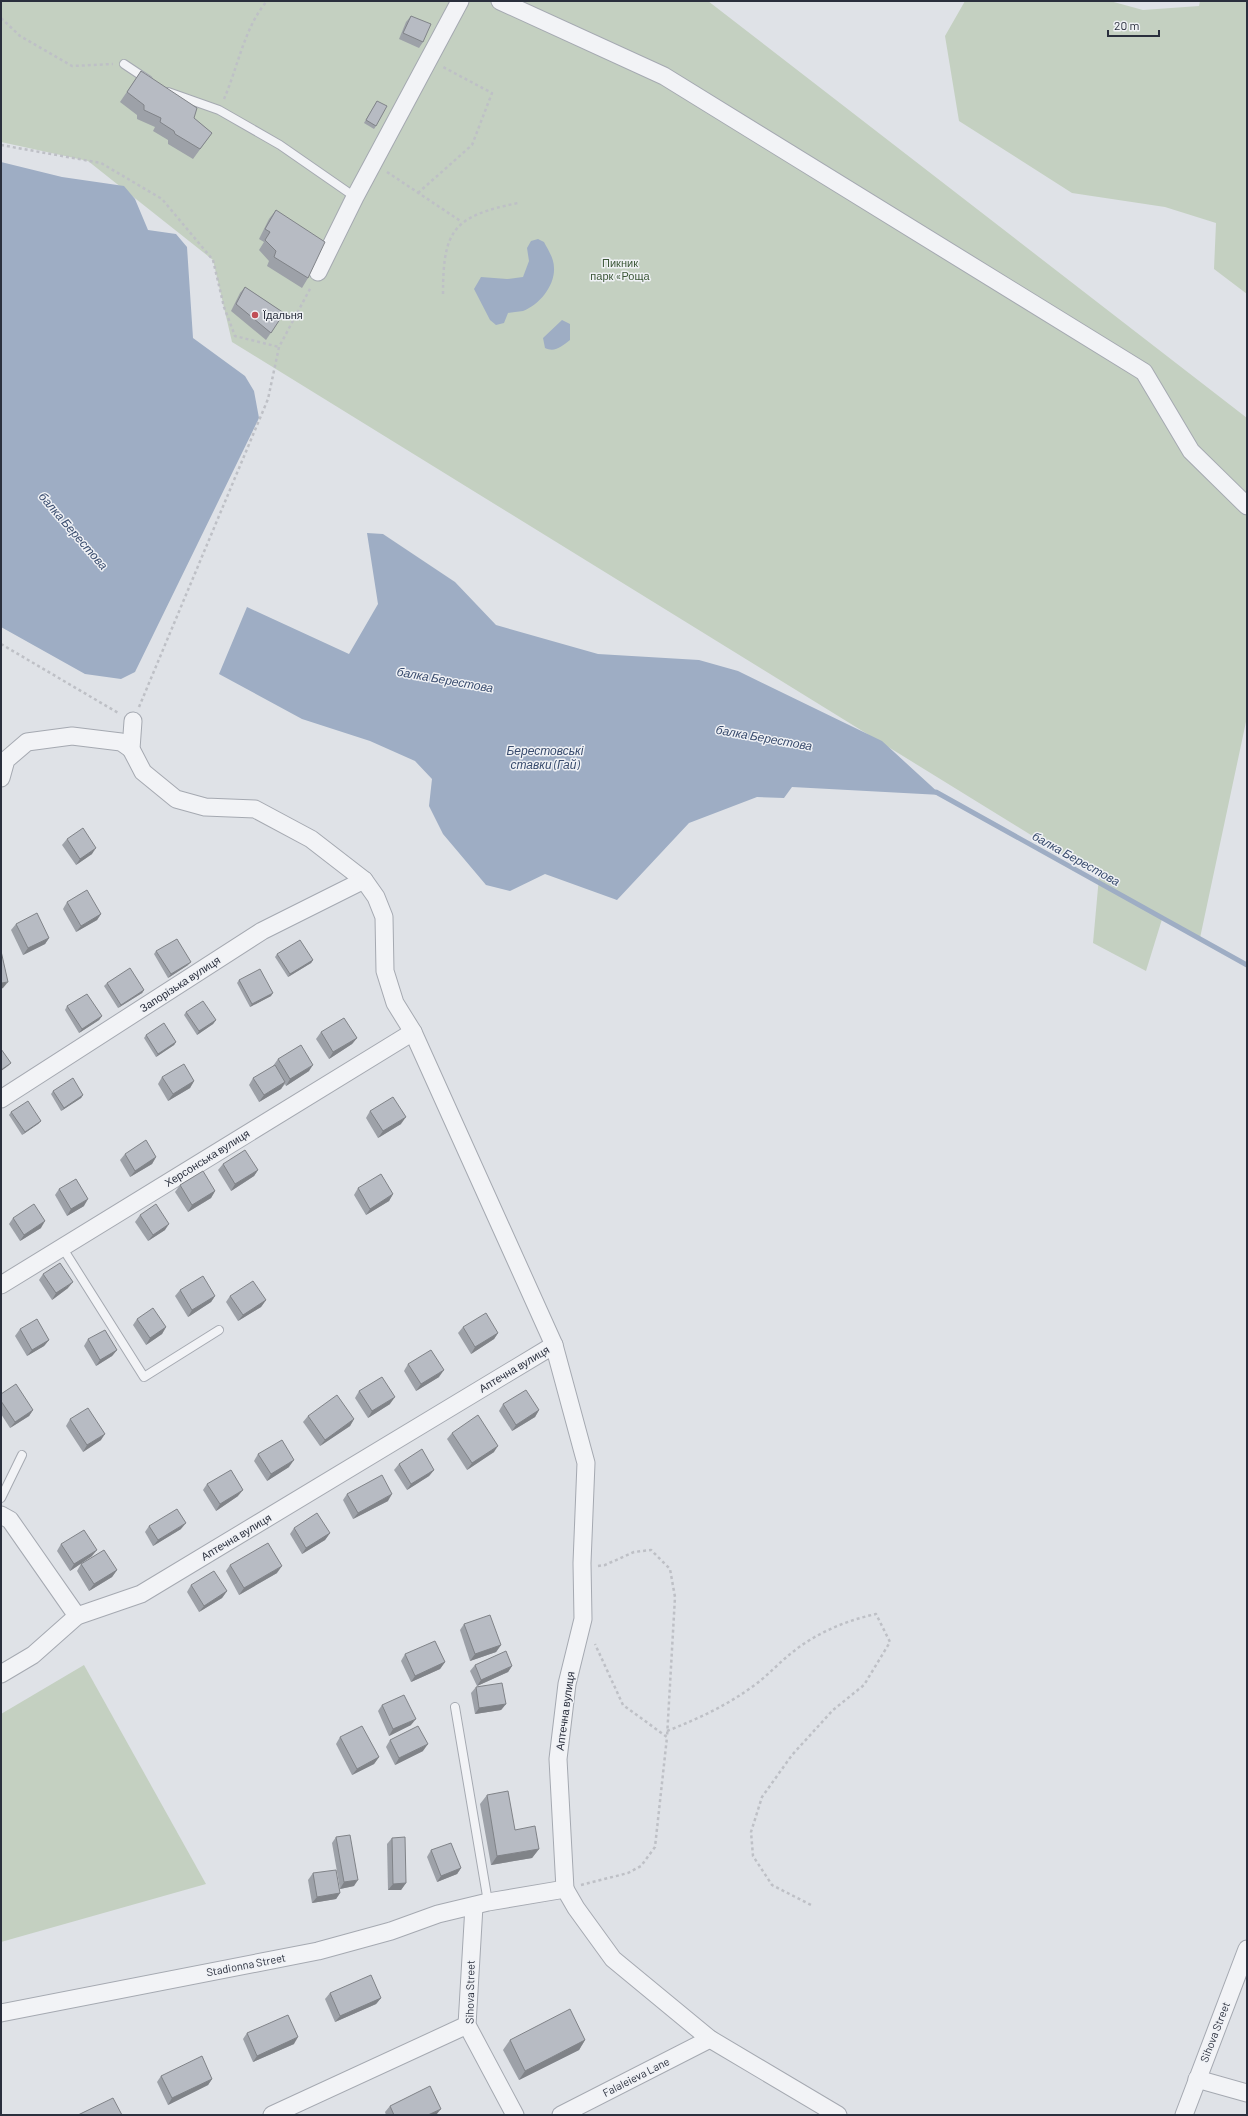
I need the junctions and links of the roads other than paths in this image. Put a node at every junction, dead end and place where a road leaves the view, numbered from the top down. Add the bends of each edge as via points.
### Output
1 (460, 1) edge
2 (500, 1) edge
3 (124, 64) road end
4 (355, 197) junction
5 (318, 272) edge
6 (1247, 506) edge
7 (133, 722) road end
8 (131, 749) junction
9 (1, 778) edge
10 (364, 880) junction
11 (413, 1032) junction
12 (1, 1099) edge
13 (62, 1247) junction
14 (1, 1285) edge
15 (219, 1330) dead end
16 (554, 1345) junction
17 (22, 1454) dead end
18 (1, 1498) edge
19 (1, 1515) edge
20 (77, 1616) junction
21 (1, 1674) edge
22 (455, 1707) dead end
23 (565, 1889) junction
24 (481, 1904) junction
25 (1247, 1949) edge
26 (1, 2013) edge
27 (467, 2025) junction
28 (710, 2039) junction
29 (1197, 2080) junction
30 (1247, 2093) edge
31 (272, 2115) edge
32 (515, 2115) edge
33 (561, 2115) edge
34 (838, 2115) edge
35 (1184, 2115) edge

1 - 4 street
2 - 6 street via 664,76 1144,372 1191,451
3 - 4 lane via 167,92 219,110 280,145
4 - 5 street
7 - 8 street
8 - 9 street via 121,742 72,736 27,742 6,760
8 - 10 street via 143,772 176,799 205,807 255,810 311,839
10 - 11 street via 376,897 384,917 385,971 395,1002
10 - 12 street, Запорізька вулиця via 262,931
11 - 13 street, Херсонська вулиця
11 - 16 street
13 - 14 street, Херсонська вулиця
13 - 15 lane via 144,1377
16 - 20 street, Аптечна вулиця via 141,1594
16 - 23 street, Аптечна вулиця via 586,1463 582,1563 583,1619 566,1684 558,1758
17 - 18 lane
19 - 20 street via 10,1520
20 - 21 street, Аптечна вулиця via 33,1655
22 - 24 lane
23 - 24 street, Stadionna Street
23 - 28 street via 613,1959
24 - 26 street, Stadionna Street via 438,1914 391,1931 318,1951
24 - 27 street, Sihova Street
25 - 29 street, Sihova Street
27 - 31 street
27 - 32 street, Sihova Street
28 - 33 street, Falaleieva Lane
28 - 34 street
29 - 30 street
29 - 35 street, Sihova Street

